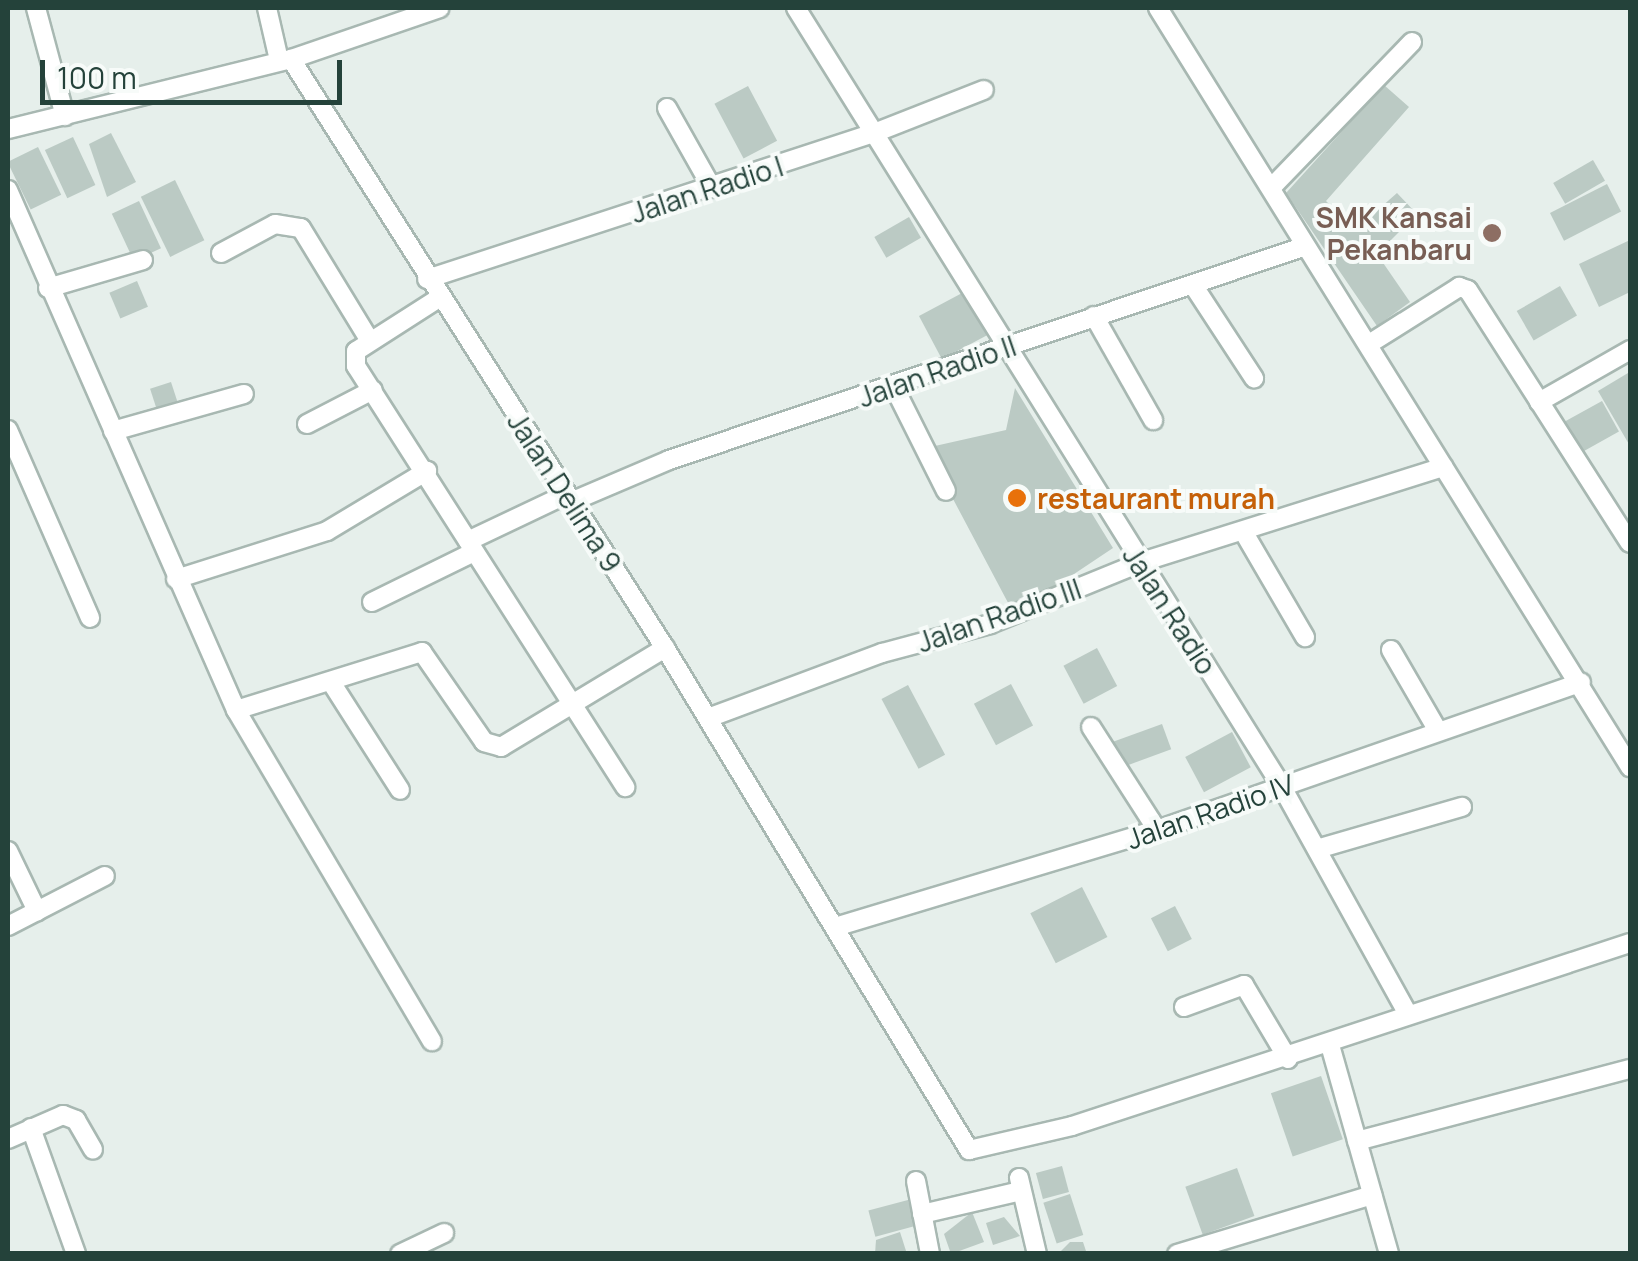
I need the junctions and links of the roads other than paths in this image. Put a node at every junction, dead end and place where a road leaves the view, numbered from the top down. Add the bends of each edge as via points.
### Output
1 (36, 8) edge
2 (267, 8) edge
3 (440, 8) edge
4 (796, 8) edge
5 (1158, 8) edge
6 (1412, 42) dead end
7 (285, 60) junction
8 (984, 90) dead end
9 (667, 108) dead end
10 (65, 116) junction
11 (8, 129) edge
12 (874, 133) junction
13 (712, 188) junction
14 (1271, 188) junction
15 (8, 190) edge
16 (1303, 247) junction
17 (220, 252) dead end
18 (143, 260) dead end
19 (427, 280) junction
20 (48, 288) junction
21 (1196, 288) junction
22 (439, 298) junction
23 (1094, 316) junction
24 (370, 342) junction
25 (1369, 344) junction
26 (1006, 347) junction
27 (1630, 350) edge
28 (1254, 378) dead end
29 (894, 388) junction
30 (373, 390) junction
31 (244, 394) dead end
32 (1540, 402) junction
33 (1153, 420) dead end
34 (307, 424) dead end
35 (8, 430) edge
36 (113, 432) junction
37 (13, 460) edge
38 (1443, 467) junction
39 (427, 471) junction
40 (946, 492) dead end
41 (569, 498) junction
42 (1243, 532) junction
43 (1630, 543) edge
44 (470, 547) junction
45 (1142, 562) junction
46 (176, 579) junction
47 (372, 602) dead end
48 (90, 618) dead end
49 (1304, 637) dead end
50 (665, 648) junction
51 (1391, 650) dead end
52 (331, 682) junction
53 (1582, 682) junction
54 (570, 699) junction
55 (236, 710) junction
56 (708, 718) junction
57 (1092, 726) dead end
58 (1438, 731) junction
59 (1630, 767) edge
60 (1282, 786) junction
61 (625, 787) dead end
62 (400, 790) dead end
63 (1462, 807) dead end
64 (1157, 830) junction
65 (1316, 849) junction
66 (8, 850) edge
67 (106, 876) dead end
68 (37, 911) junction
69 (8, 926) edge
70 (834, 927) junction
71 (1630, 943) edge
72 (1184, 1006) dead end
73 (1408, 1014) junction
74 (432, 1041) dead end
75 (1330, 1046) junction
76 (1288, 1058) junction
77 (1630, 1068) edge
78 (31, 1128) junction
79 (8, 1139) edge
80 (1357, 1142) junction
81 (93, 1149) dead end
82 (916, 1180) dead end
83 (1372, 1196) junction
84 (922, 1214) junction
85 (444, 1233) dead end
86 (76, 1254) edge
87 (400, 1254) edge
88 (930, 1254) edge
89 (1036, 1254) edge
90 (1178, 1254) edge
91 (1389, 1254) edge

1 - 10 street
2 - 7 street, Jalan Delima 9
3 - 7 street
4 - 12 street, Jalan Radio
5 - 14 street
6 - 14 street
7 - 10 street
7 - 19 street, Jalan Delima 9
8 - 12 street, Jalan Radio I
9 - 13 street
10 - 11 street
12 - 13 street, Jalan Radio I
12 - 26 street, Jalan Radio
13 - 19 street, Jalan Radio I
14 - 16 street
15 - 20 street
16 - 21 street, Jalan Radio II
16 - 25 street
17 - 24 street via 275,224 301,228
18 - 20 street
19 - 22 street, Jalan Delima 9
20 - 36 street
21 - 23 street, Jalan Radio II
21 - 28 street
22 - 24 street
22 - 41 street, Jalan Delima 9
23 - 26 street, Jalan Radio II
23 - 33 street
24 - 30 street via 354,358
25 - 32 street via 1459,288 1476,298
25 - 38 street
26 - 29 street, Jalan Radio II
26 - 45 street, Jalan Radio
27 - 32 street
29 - 40 street
29 - 41 street, Jalan Radio II
30 - 34 street
30 - 39 street
31 - 36 street
32 - 43 street
35 - 37 street
36 - 46 street
37 - 48 street
38 - 42 street, Jalan Radio III
38 - 53 street
39 - 44 street
39 - 46 street via 327,532
41 - 44 street, Jalan Radio II
41 - 50 street, Jalan Delima 9
42 - 45 street, Jalan Radio III
42 - 49 street
44 - 47 street, Jalan Radio II
44 - 54 street
45 - 56 street, Jalan Radio III via 990,624 882,653
45 - 60 street, Jalan Radio
46 - 55 street
50 - 54 street
50 - 56 street, Jalan Delima 9
51 - 58 street
52 - 54 street via 415,652 428,654 492,748
52 - 55 street
52 - 62 street
53 - 58 street, Jalan Radio IV
53 - 59 street
54 - 61 street
55 - 74 street
56 - 70 street, Jalan Delima 9
57 - 64 street
58 - 60 street, Jalan Radio IV
60 - 64 street, Jalan Radio IV
60 - 65 street, Jalan Radio
63 - 65 street
64 - 70 street, Jalan Radio IV
65 - 73 street, Jalan Radio
66 - 68 street
67 - 68 street
68 - 69 street
70 - 76 street, Jalan Delima 9 via 969,1150 1072,1126
71 - 73 street
72 - 76 street via 1244,985
73 - 75 street
75 - 76 street
75 - 80 street
77 - 80 street
78 - 79 street
78 - 81 street via 56,1115 70,1116
78 - 86 street
80 - 83 street
82 - 84 street
83 - 90 street
83 - 91 street
84 - 88 street
84 - 89 street via 1020,1185
85 - 87 street

